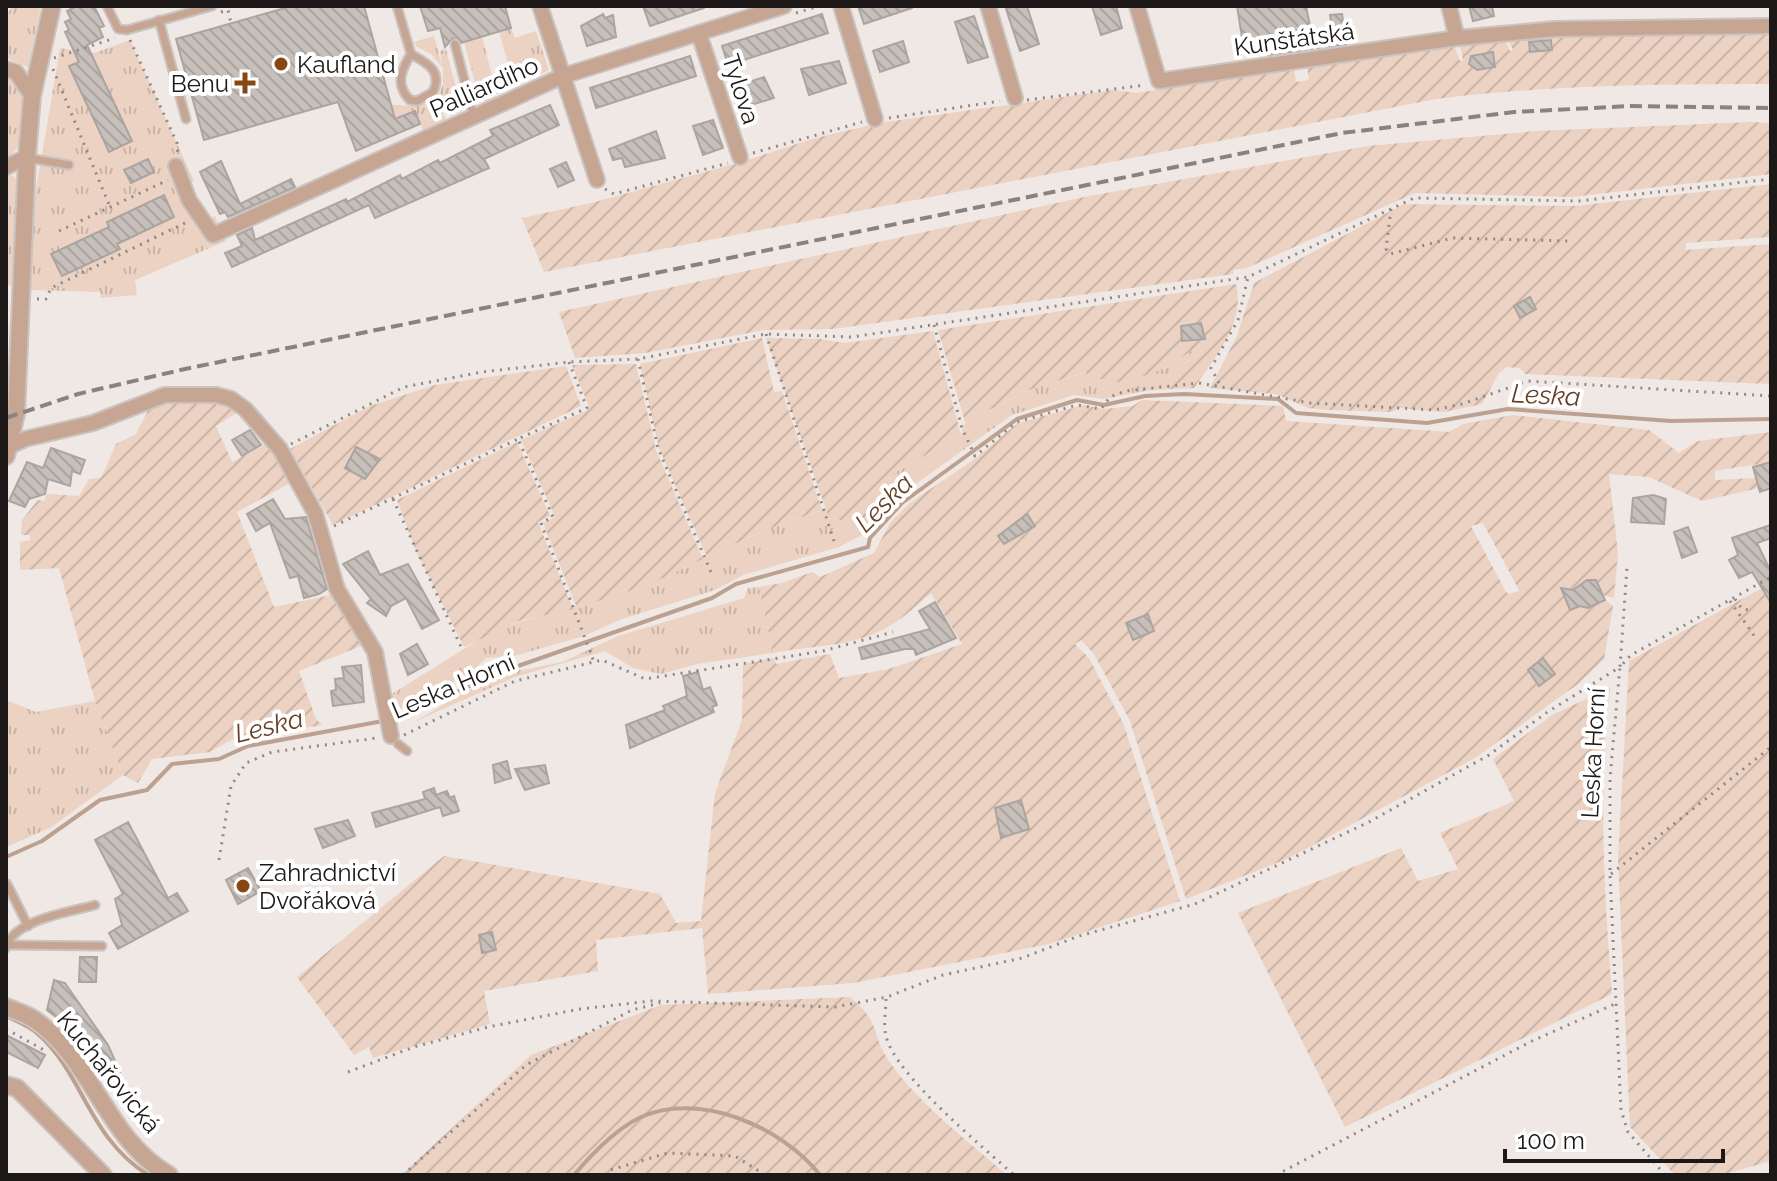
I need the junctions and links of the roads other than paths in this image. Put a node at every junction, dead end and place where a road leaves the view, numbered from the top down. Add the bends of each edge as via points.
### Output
1 (52, 6) edge
2 (107, 6) edge
3 (397, 6) edge
4 (540, 6) edge
5 (784, 6) edge
6 (841, 6) edge
7 (988, 6) edge
8 (1137, 6) edge
9 (1449, 6) edge
10 (181, 10) edge
11 (213, 10) edge
12 (159, 20) junction
13 (1771, 26) edge
14 (699, 34) junction
15 (1457, 38) junction
16 (455, 44) dead end
17 (411, 54) junction
18 (6, 69) edge
19 (563, 76) junction
20 (32, 96) junction
21 (1015, 98) road end
22 (473, 114) junction
23 (186, 119) dead end
24 (875, 119) dead end
25 (27, 157) junction
26 (740, 157) road end
27 (69, 165) dead end
28 (6, 167) edge
29 (178, 170) road end
30 (597, 180) road end
31 (12, 350) edge
32 (8, 450) edge
33 (391, 731) joint
34 (407, 751) dead end
35 (7, 884) edge
36 (95, 905) dead end
37 (28, 926) junction
38 (102, 946) dead end
39 (6, 947) edge
40 (6, 1007) edge
41 (6, 1085) edge
42 (103, 1175) edge
43 (169, 1175) edge

1 - 20 street
2 - 12 lane via 118,29
3 - 17 lane
4 - 19 street
5 - 14 street, Palliardiho
6 - 24 street
7 - 21 street
8 - 15 street, Kunštátská via 1159,81
9 - 15 street
10 - 11 lane
10 - 12 lane
12 - 23 lane
13 - 15 street, Kunštátská via 1556,29
14 - 19 street, Palliardiho
14 - 26 street, Tylova
16 - 22 lane
17 - 17 lane via 434,69 437,84 417,101 404,93 401,78
18 - 20 street via 16,72
19 - 22 street, Palliardiho
19 - 30 street
20 - 25 street
22 - 29 street, Palliardiho via 213,235
25 - 27 lane
25 - 28 street
25 - 31 street via 21,300
31 - 32 street via 16,414
32 - 33 street, Leska Horní via 25,439 93,423 165,395 197,392 231,399 245,409 280,449 315,513 337,589 375,652
33 - 34 lane
35 - 37 lane
36 - 37 lane
37 - 39 lane
38 - 39 lane
40 - 43 street, Kuchařovická via 34,1019 62,1045 127,1139
41 - 42 street via 17,1088

